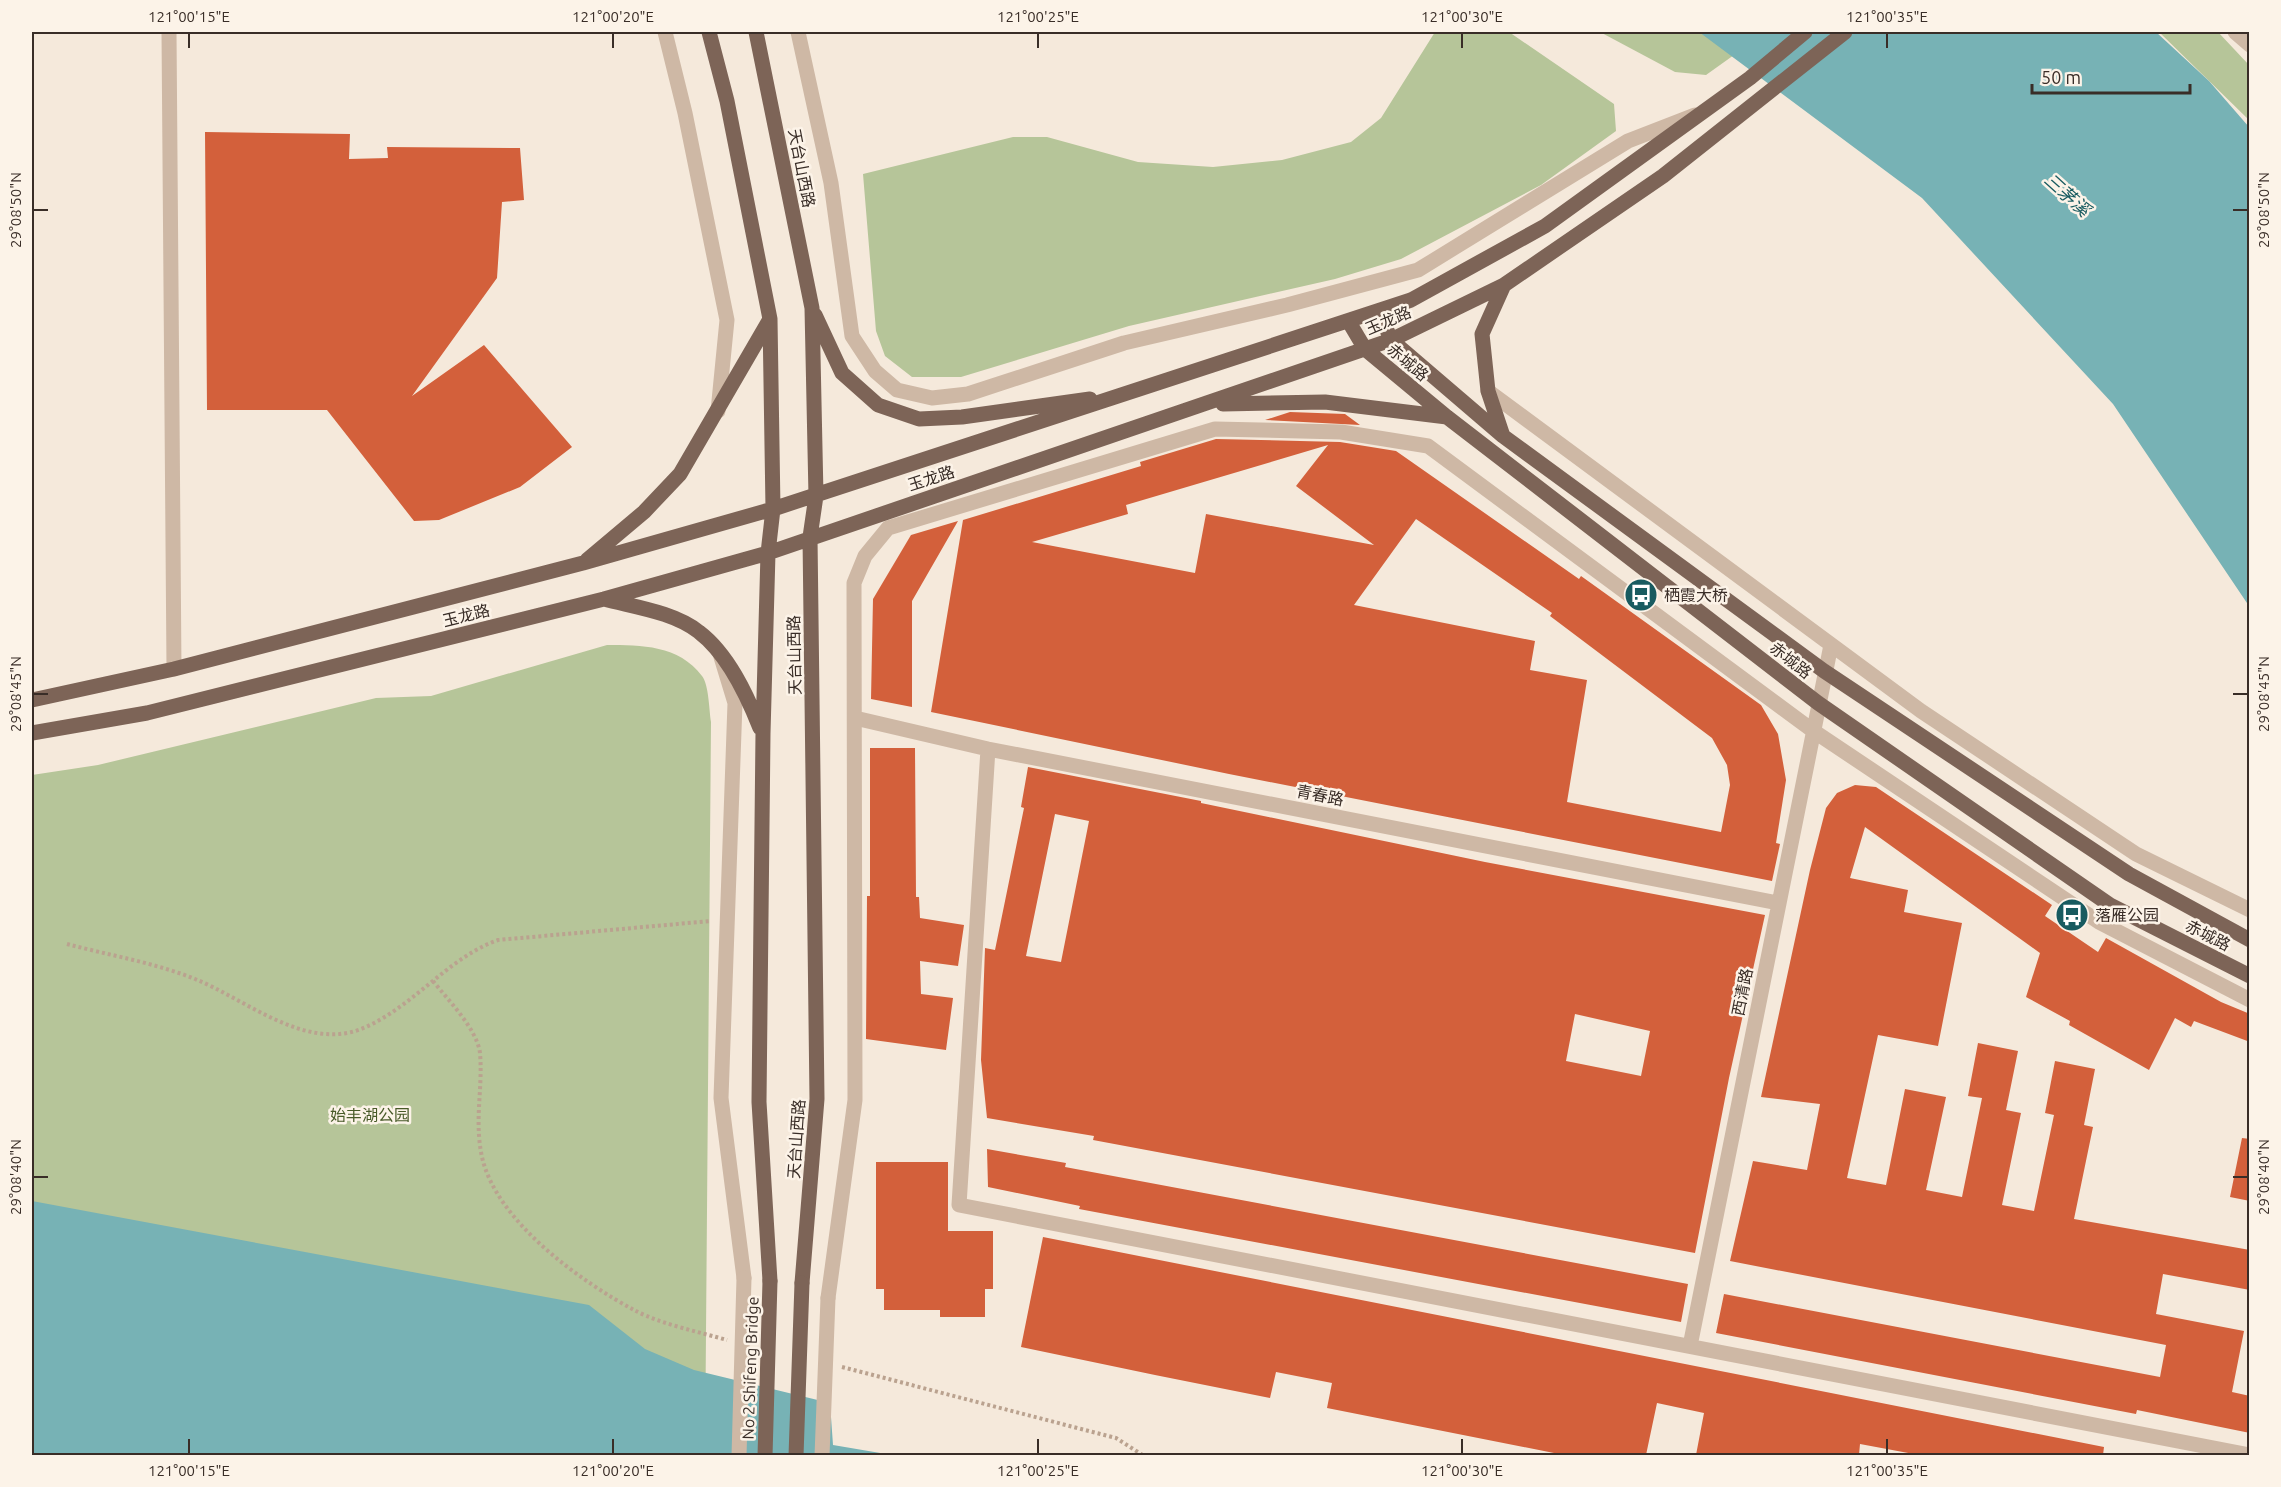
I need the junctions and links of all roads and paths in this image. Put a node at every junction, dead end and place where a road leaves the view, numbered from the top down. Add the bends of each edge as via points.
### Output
1 (169, 32) edge
2 (666, 32) edge
3 (709, 32) edge
4 (756, 32) edge
5 (798, 32) edge
6 (1805, 32) edge
7 (1845, 32) edge
8 (2235, 32) edge
9 (2250, 45) edge
10 (1701, 113) junction
11 (1504, 285) junction
12 (812, 308) junction
13 (1379, 311) junction
14 (770, 320) junction
15 (1349, 322) junction
16 (1391, 340) junction
17 (1365, 349) junction
18 (1488, 391) junction
19 (1131, 393) junction
20 (1209, 405) junction
21 (717, 411) junction
22 (1447, 417) junction
23 (1503, 436) junction
24 (816, 496) junction
25 (773, 510) junction
26 (810, 537) junction
27 (768, 553) junction
28 (583, 563) junction
29 (604, 599) junction
30 (1831, 645) junction
31 (720, 655) junction
32 (174, 669) junction
33 (1824, 671) junction
34 (32, 700) edge
35 (1818, 703) junction
36 (855, 718) junction
37 (1812, 730) junction
38 (32, 733) edge
39 (763, 733) junction
40 (988, 749) junction
41 (1778, 903) junction
42 (2250, 910) edge
43 (727, 920) junction
44 (2250, 940) edge
45 (67, 944) dead end
46 (2250, 976) edge
47 (2250, 1000) edge
48 (770, 1281) joint
49 (1690, 1346) junction
50 (739, 1455) edge
51 (765, 1455) edge
52 (796, 1455) edge
53 (822, 1455) edge
54 (2250, 1455) edge

1 - 32 street
2 - 21 street via 727,320
3 - 14 main road, 天台山西路 via 727,101
4 - 12 main road, 天台山西路
5 - 10 street via 831,183 852,336 874,371 897,390 932,398 968,394 1125,343 1418,270 1628,141
6 - 10 main road, 玉龙路
7 - 11 main road, 玉龙路 via 1664,176
8 - 9 street
10 - 13 main road, 玉龙路 via 1545,226 1411,300
11 - 16 main road, 玉龙路
11 - 18 main road via 1482,334
12 - 19 main road via 842,373 878,405 919,419 962,417
12 - 24 main road, 天台山西路
13 - 15 main road, 玉龙路
13 - 16 main road, 赤城路
14 - 21 main road
14 - 25 main road, 天台山西路
15 - 17 main road, 赤城路
15 - 19 main road, 玉龙路
16 - 17 main road, 玉龙路
16 - 23 main road, 赤城路
17 - 20 main road, 玉龙路
17 - 22 main road, 赤城路
18 - 23 main road
18 - 30 street
19 - 24 main road, 玉龙路
20 - 22 main road via 1325,402
20 - 26 main road, 玉龙路
21 - 28 main road via 680,474 644,512
22 - 35 main road, 赤城路
23 - 33 main road, 赤城路
24 - 25 main road, 玉龙路
24 - 26 main road, 天台山西路
25 - 27 main road, 天台山西路
25 - 28 main road, 玉龙路
26 - 27 main road, 玉龙路
26 - 52 main road, 天台山西路, bridge via 817,1099 802,1282
27 - 29 main road, 玉龙路
27 - 39 main road, 天台山西路
28 - 32 main road, 玉龙路
29 - 31 main road via 661,614 699,631
29 - 38 main road, 玉龙路 via 147,713
30 - 33 street, 西清路
30 - 42 street via 1921,711 2136,854
31 - 39 main road via 748,699
31 - 43 street via 735,703
32 - 34 main road, 玉龙路
33 - 35 street, 西清路
33 - 44 main road, 赤城路 via 2128,874
35 - 37 street, 西清路
35 - 46 main road, 赤城路 via 2110,905
36 - 37 street via 854,583 865,556 888,528 1203,432 1226,429 1341,432 1428,447
36 - 40 street, 青春路
36 - 53 street, bridge via 855,1100 828,1298
37 - 41 street, 西清路
37 - 47 street via 2100,922
39 - 48 main road, 天台山西路 via 759,1101
40 - 41 street, 青春路
40 - 49 street via 959,1205
41 - 49 street, 西清路
43 - 45 path via 498,940 476,948 401,1006 361,1029 336,1035 299,1029 194,978
43 - 50 street, bridge via 721,1098 744,1278
48 - 51 main road, No 2 Shifeng Bridge, bridge
49 - 54 street

